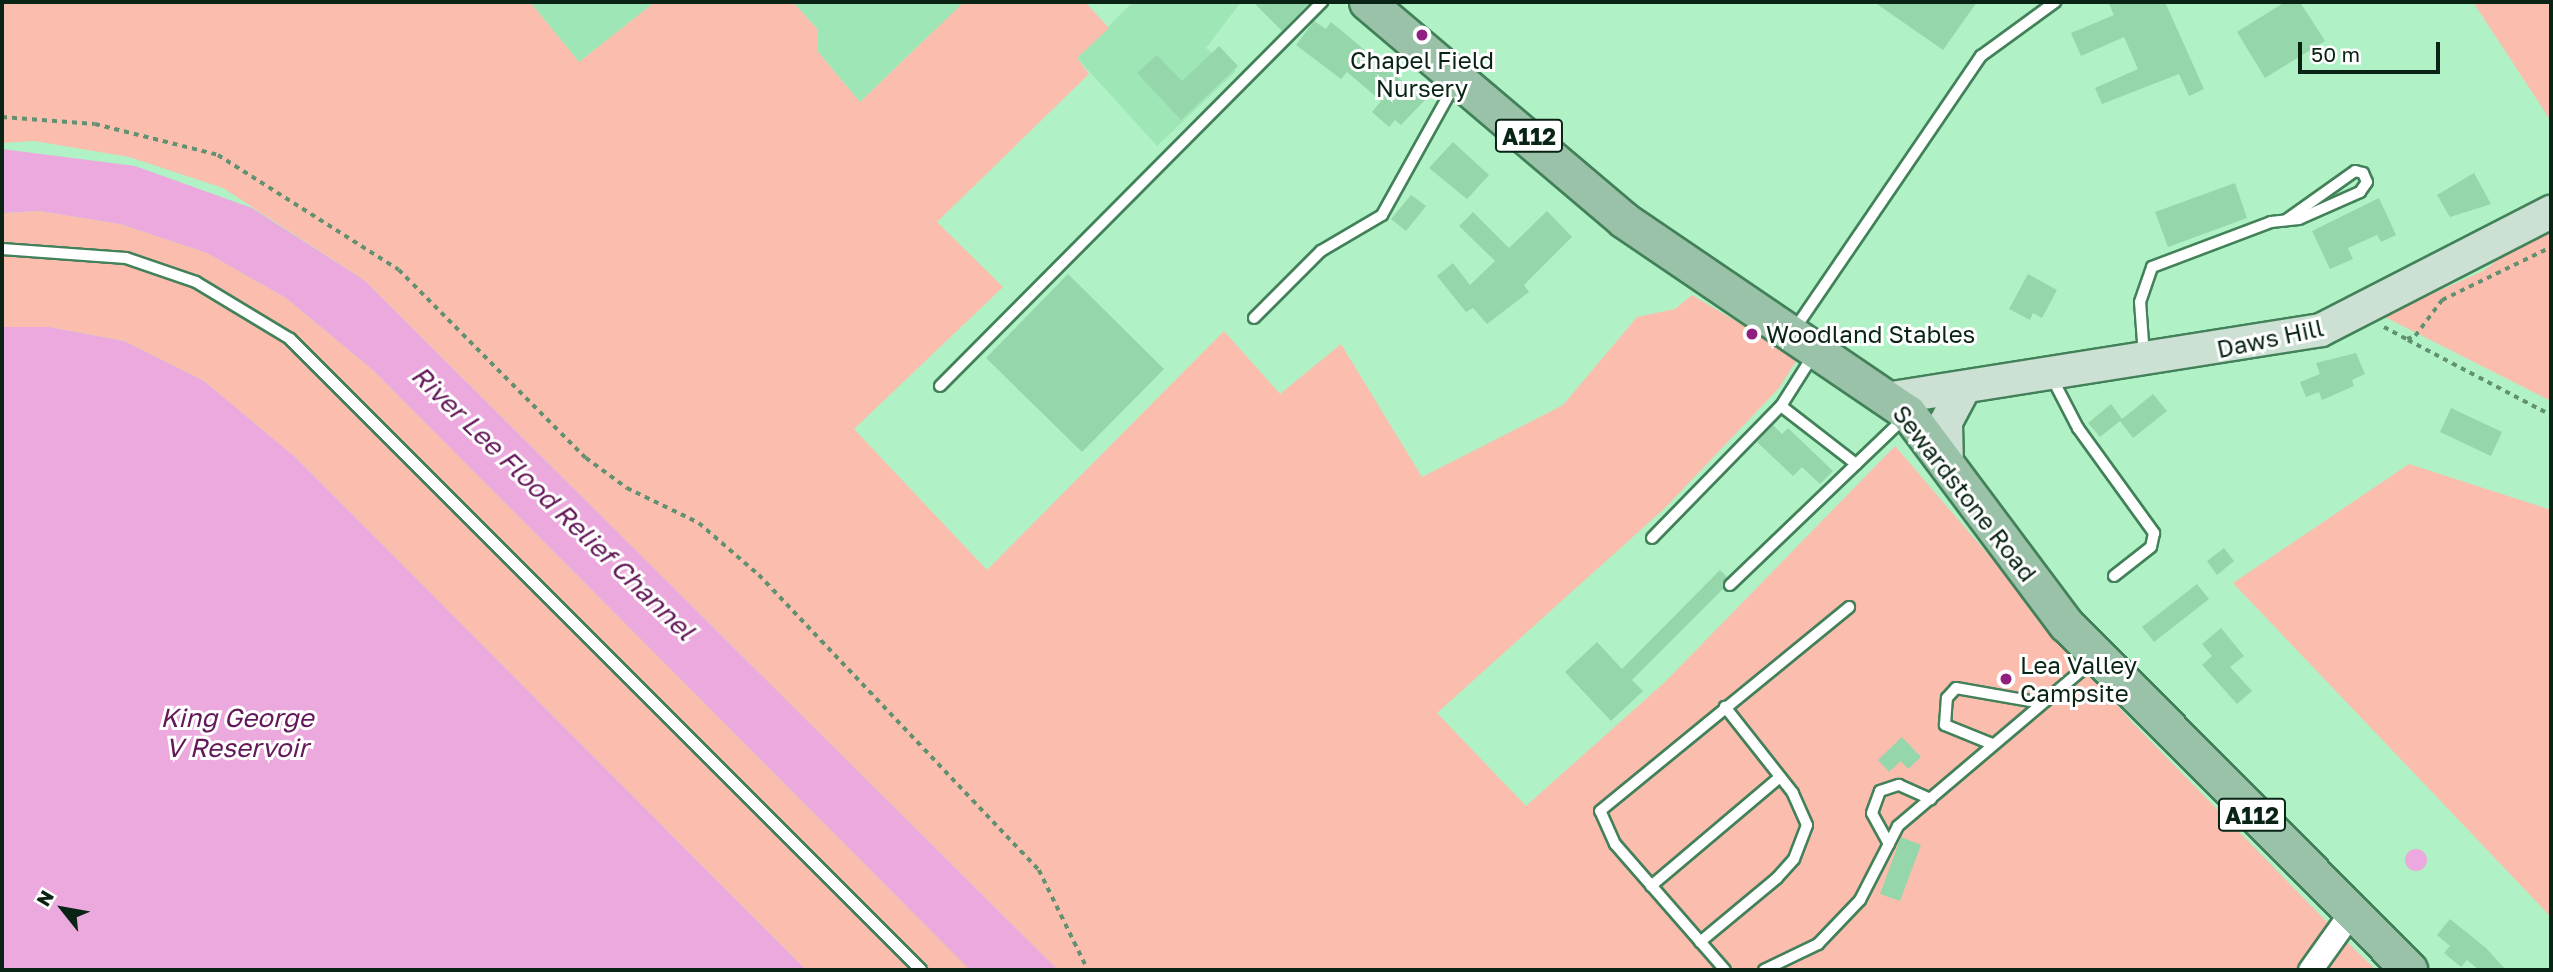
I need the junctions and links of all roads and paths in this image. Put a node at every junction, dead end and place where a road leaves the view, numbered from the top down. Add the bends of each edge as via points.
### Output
1 (1322, 2) edge
2 (1367, 2) edge
3 (2055, 2) edge
4 (1460, 75) junction
5 (2, 117) edge
6 (2551, 212) edge
7 (2286, 220) junction
8 (2551, 247) edge
9 (2, 248) edge
10 (2359, 313) junction
11 (1254, 318) dead end
12 (2407, 339) junction
13 (1805, 341) junction
14 (2144, 362) junction
15 (2051, 376) junction
16 (940, 386) dead end
17 (1963, 390) junction
18 (1782, 405) junction
19 (1900, 406) junction
20 (2551, 415) edge
21 (1856, 464) junction
22 (1947, 467) junction
23 (1652, 538) dead end
24 (2114, 576) dead end
25 (1730, 585) dead end
26 (1849, 607) dead end
27 (2097, 657) junction
28 (2041, 703) junction
29 (1725, 707) junction
30 (1992, 744) junction
31 (1780, 777) junction
32 (1931, 799) junction
33 (1889, 844) junction
34 (1651, 886) junction
35 (2350, 914) junction
36 (1700, 942) junction
37 (921, 970) edge
38 (1087, 970) edge
39 (1725, 970) edge
40 (1764, 970) edge
41 (2310, 970) edge
42 (2409, 970) edge

1 - 16 lane
2 - 4 main road, Sewardstone Road / A112
3 - 13 lane via 1981,56 1807,303
4 - 11 lane via 1382,215 1321,251
4 - 13 main road, Sewardstone Road / A112 via 1624,220
5 - 38 path via 95,124 218,155 297,211 341,228 400,270 586,458 626,488 699,523 759,575 1039,870
6 - 10 street, Daws Hill
7 - 7 lane via 2360,192 2367,183 2363,173 2355,171
7 - 14 lane via 2152,267 2139,312
8 - 12 path via 2442,300
9 - 37 lane via 126,258 197,282 290,339
10 - 12 path
10 - 14 street, Daws Hill via 2281,340
12 - 20 path
13 - 18 lane
13 - 19 main road, Sewardstone Road / A112
14 - 15 street, Daws Hill
15 - 17 street, Daws Hill
15 - 24 lane via 2078,428 2154,533 2151,547
17 - 19 street, Daws Hill
17 - 22 street via 1946,422
18 - 21 lane
18 - 23 lane
19 - 21 lane
19 - 22 main road, Sewardstone Road / A112
21 - 25 lane
22 - 27 main road, Sewardstone Road / A112
26 - 29 lane
27 - 28 lane
27 - 35 main road, Sewardstone Road / A112
28 - 30 lane
28 - 30 lane via 1956,688 1947,698 1945,725
29 - 31 lane
29 - 34 lane via 1600,811 1604,830
30 - 32 lane
31 - 34 lane
31 - 36 lane via 1805,811 1805,839 1777,878
32 - 33 lane via 1898,826
32 - 33 lane via 1899,785 1880,791 1872,813
33 - 40 lane via 1860,900 1818,944
34 - 36 lane
35 - 41 street
35 - 42 main road, Sewardstone Road / A112
36 - 39 lane

